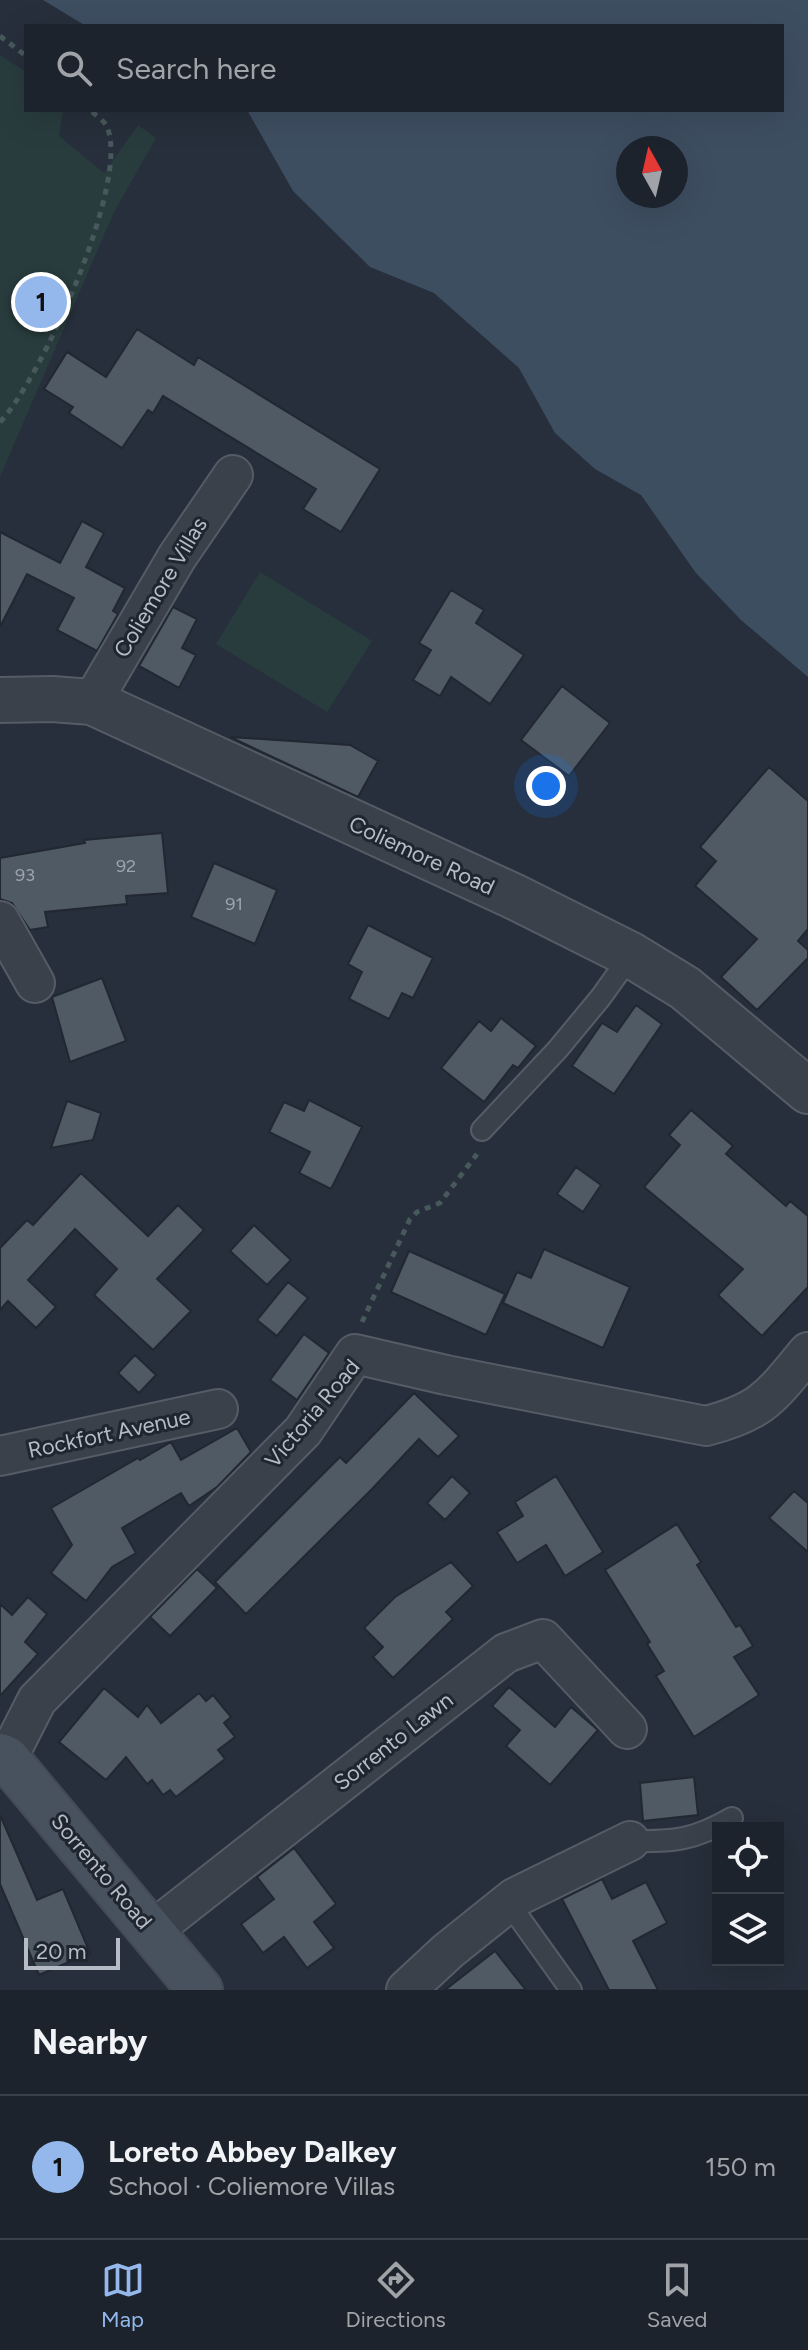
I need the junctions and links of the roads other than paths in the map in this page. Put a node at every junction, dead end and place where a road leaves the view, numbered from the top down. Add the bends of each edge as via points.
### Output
1 (233, 475) dead end
2 (0, 700) edge
3 (92, 702) junction
4 (0, 921) edge
5 (631, 955) junction
6 (35, 983) dead end
7 (808, 1091) edge
8 (485, 1127) road end
9 (808, 1352) edge
10 (218, 1409) dead end
11 (0, 1456) edge
12 (627, 1729) dead end
13 (3, 1757) edge
14 (732, 1818) dead end
15 (630, 1841) joint
16 (508, 1902) junction
17 (153, 1930) junction
18 (200, 1990) edge
19 (406, 1990) edge
20 (571, 1990) edge

1 - 3 street, Coliemore Villas via 177,557
2 - 3 street, Coliemore Road
3 - 5 street, Coliemore Road
4 - 6 street
5 - 7 street, Coliemore Road via 685,988
5 - 8 lane via 558,1049
9 - 13 street, Victoria Road via 767,1400 739,1417 706,1426 355,1354 303,1431 37,1700
10 - 11 street, Rockfort Avenue
12 - 17 street, Sorrento Lawn via 543,1639 506,1653
13 - 17 main road, Sorrento Road
14 - 15 lane via 706,1833 671,1842
15 - 16 street
16 - 19 street
16 - 20 lane
17 - 18 main road, Sorrento Road

